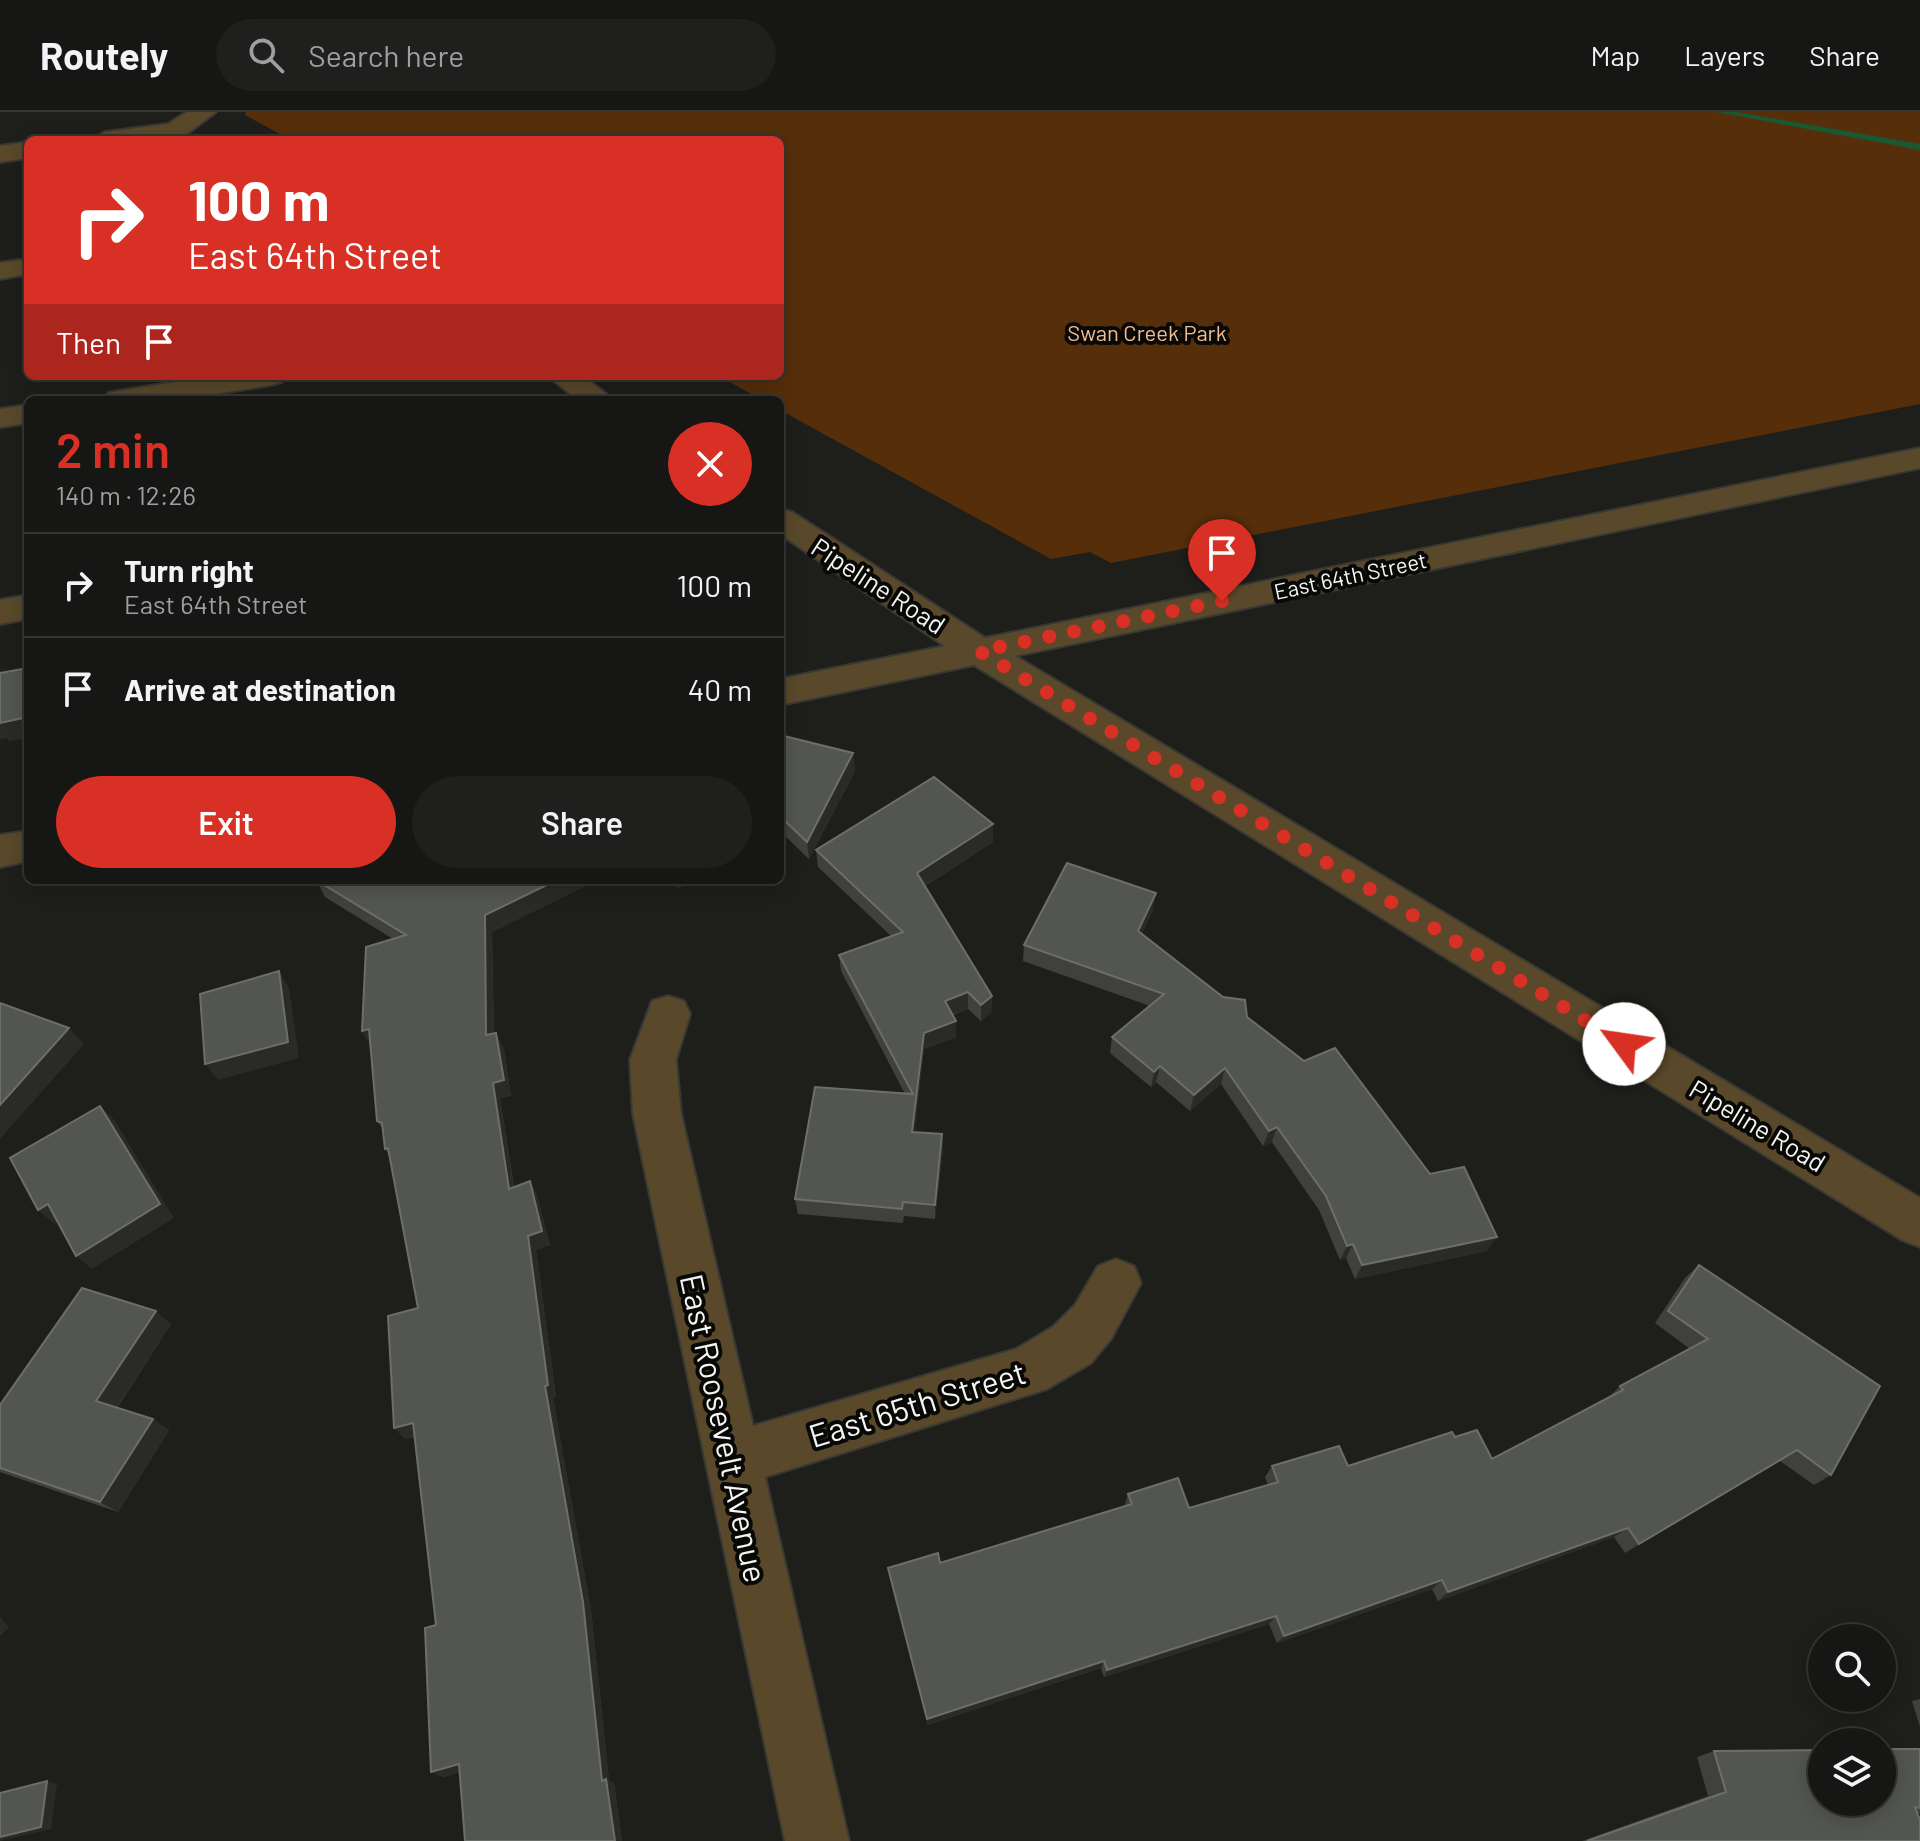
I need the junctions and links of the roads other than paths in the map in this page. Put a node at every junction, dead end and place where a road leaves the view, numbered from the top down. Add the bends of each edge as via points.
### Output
1 (204, 112) edge
2 (136, 136) edge
3 (24, 151) edge
4 (0, 154) edge
5 (246, 380) edge
6 (569, 380) edge
7 (144, 396) edge
8 (593, 396) edge
9 (24, 415) edge
10 (0, 418) edge
11 (1920, 458) edge
12 (784, 522) edge
13 (24, 608) edge
14 (0, 612) edge
15 (979, 651) junction
16 (784, 691) edge
17 (24, 847) edge
18 (0, 851) edge
19 (668, 1014) dead end
20 (1920, 1224) edge
21 (1116, 1283) dead end
22 (732, 1460) junction
23 (817, 1841) edge

1 - 2 street via 175,131
3 - 4 street
5 - 7 street
6 - 8 street
9 - 10 street
11 - 15 street, East 64th Street
12 - 15 street, Pipeline Road
13 - 14 street
15 - 16 street, East 64th Street
15 - 20 street, Pipeline Road
17 - 18 street
19 - 22 street, East Roosevelt Avenue via 653,1060 657,1114
21 - 22 street, East 65th Street via 1072,1345 1028,1371
22 - 23 street, East Roosevelt Avenue

